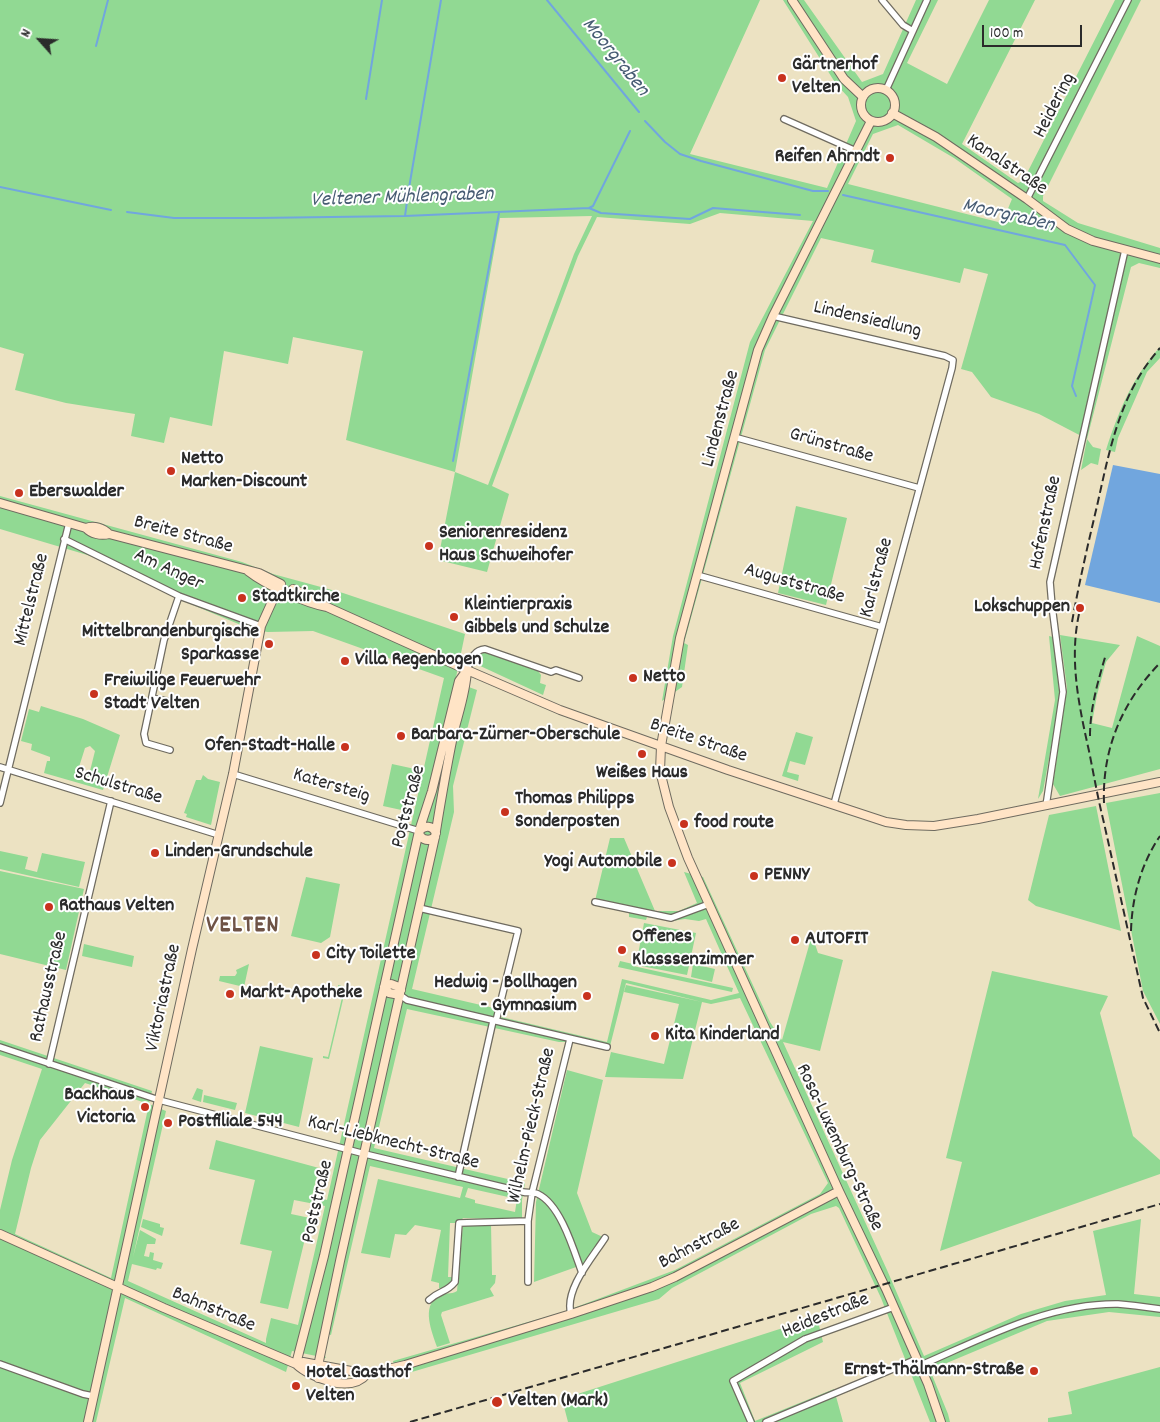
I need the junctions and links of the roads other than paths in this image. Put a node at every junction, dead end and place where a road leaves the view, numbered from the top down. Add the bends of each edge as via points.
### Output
1 (792, 0) edge
2 (882, 0) edge
3 (927, 0) edge
4 (1128, 0) edge
5 (913, 31) junction
6 (886, 90) junction
7 (863, 96) junction
8 (892, 113) junction
9 (784, 119) dead end
10 (871, 120) junction
11 (856, 151) junction
12 (1027, 199) junction
13 (1126, 250) junction
14 (1160, 259) edge
15 (773, 316) junction
16 (953, 360) joint
17 (734, 437) junction
18 (919, 488) junction
19 (0, 502) edge
20 (69, 523) junction
21 (64, 539) junction
22 (696, 575) junction
23 (279, 586) junction
24 (179, 596) junction
25 (261, 626) junction
26 (882, 627) junction
27 (467, 670) junction
28 (579, 678) dead end
29 (152, 698) junction
30 (190, 706) dead end
31 (661, 746) junction
32 (170, 750) dead end
33 (0, 767) edge
34 (8, 770) junction
35 (233, 774) junction
36 (1160, 782) edge
37 (111, 801) junction
38 (0, 802) edge
39 (834, 804) junction
40 (1046, 806) junction
41 (419, 831) junction
42 (219, 835) junction
43 (436, 835) junction
44 (595, 902) dead end
45 (709, 904) junction
46 (420, 908) junction
47 (384, 988) junction
48 (401, 993) junction
49 (495, 1021) junction
50 (570, 1039) junction
51 (0, 1047) edge
52 (607, 1047) dead end
53 (49, 1064) junction
54 (159, 1100) junction
55 (348, 1150) junction
56 (365, 1154) junction
57 (458, 1177) junction
58 (839, 1191) junction
59 (532, 1193) junction
60 (528, 1221) junction
61 (0, 1234) edge
62 (605, 1238) dead end
63 (582, 1273) junction
64 (528, 1282) dead end
65 (118, 1288) junction
66 (430, 1300) dead end
67 (894, 1307) junction
68 (1160, 1309) edge
69 (571, 1314) junction
70 (918, 1363) junction
71 (0, 1364) edge
72 (296, 1364) junction
73 (318, 1366) junction
74 (367, 1374) junction
75 (318, 1378) junction
76 (93, 1396) junction
77 (88, 1422) edge
78 (751, 1422) edge
79 (766, 1422) edge
80 (941, 1422) edge

1 - 7 street via 844,79
2 - 5 street via 903,25
3 - 5 street
4 - 12 street, Heidering
5 - 6 street
6 - 7 street via 876,88
6 - 8 street via 894,103
7 - 10 street via 862,110
8 - 10 street via 881,121
8 - 12 street, Kanalstraße via 925,130
9 - 11 street
10 - 11 street, Lindenstraße
11 - 15 street, Lindenstraße
12 - 13 street, Kanalstraße via 1067,230
13 - 14 street, Kanalstraße
13 - 40 street, Hafenstraße via 1050,582 1063,692
15 - 16 street, Lindensiedlung
15 - 17 street, Lindenstraße via 758,350
16 - 18 street, Karlstraße
17 - 18 street, Grünstraße
17 - 22 street, Lindenstraße
18 - 26 street, Karlstraße
19 - 20 street, Breite Straße
20 - 21 street, Mittelstraße
20 - 23 street, Breite Straße via 89,532 109,534 248,571
21 - 24 street, Am Anger
21 - 34 street, Mittelstraße
22 - 26 street, Auguststraße
22 - 31 street, Lindenstraße via 680,638
23 - 25 street, Viktoriastraße
23 - 27 street, Breite Straße via 315,605
24 - 25 street, Am Anger
24 - 29 street via 164,640
25 - 35 street, Viktoriastraße
26 - 39 street, Karlstraße
27 - 28 street via 475,652 485,649 551,672 556,670
27 - 31 street, Breite Straße via 551,706
27 - 41 street, Poststraße via 459,681
27 - 43 street, Poststraße via 441,793
29 - 30 street
29 - 32 street via 144,739 146,743
31 - 39 street, Breite Straße
31 - 45 street, Rosa-Luxemburg-Straße via 660,771 669,807
33 - 34 street, Schulstraße
34 - 37 street, Schulstraße
34 - 38 street, Mittelstraße
35 - 41 street, Katersteig
35 - 42 street, Viktoriastraße
36 - 40 street, Breite Straße
37 - 42 street, Schulstraße
37 - 53 street, Rathausstraße
39 - 40 street, Breite Straße via 886,822 934,826
41 - 43 street via 426,840 432,840
41 - 47 street, Poststraße
42 - 54 street, Viktoriastraße
43 - 46 street, Poststraße
44 - 45 street via 670,918
45 - 58 street, Rosa-Luxemburg-Straße
46 - 48 street, Poststraße
46 - 49 street via 518,931
47 - 48 street via 392,984 399,987
47 - 55 street, Poststraße
48 - 49 street via 407,1000
48 - 56 street, Poststraße
49 - 50 street
49 - 57 street
50 - 52 street
50 - 59 street, Wilhelm-Pieck-Straße
51 - 53 street, Karl-Liebknecht-Straße
53 - 54 street, Karl-Liebknecht-Straße
54 - 55 street, Karl-Liebknecht-Straße
54 - 65 street, Viktoriastraße
55 - 56 street, Karl-Liebknecht-Straße
55 - 72 street, Poststraße
56 - 57 street, Karl-Liebknecht-Straße
56 - 73 street, Poststraße
57 - 59 street, Karl-Liebknecht-Straße
58 - 67 street, Rosa-Luxemburg-Straße
58 - 69 street, Bahnstraße via 675,1277
59 - 60 street, Wilhelm-Pieck-Straße
59 - 63 street via 539,1194 558,1212
60 - 64 street, Wilhelm-Pieck-Straße
60 - 66 street, Wilhelm-Pieck-Straße via 460,1223 456,1282
61 - 65 street, Bahnstraße
62 - 63 street
63 - 69 street via 569,1304
65 - 72 street, Bahnstraße
65 - 76 street, Viktoriastraße
67 - 70 street, Rosa-Luxemburg-Straße
67 - 78 street, Heidestraße via 805,1339 733,1381
68 - 70 street via 1118,1304 1082,1307 1040,1316
69 - 74 street, Bahnstraße
70 - 79 street
70 - 80 street, Rosa-Luxemburg-Straße
71 - 76 street
72 - 73 street, Bahnstraße via 304,1362
72 - 75 street, Bahnstraße
73 - 74 street, Bahnstraße
73 - 75 street
74 - 75 street, Bahnstraße via 358,1381 342,1383
76 - 77 street, Viktoriastraße

